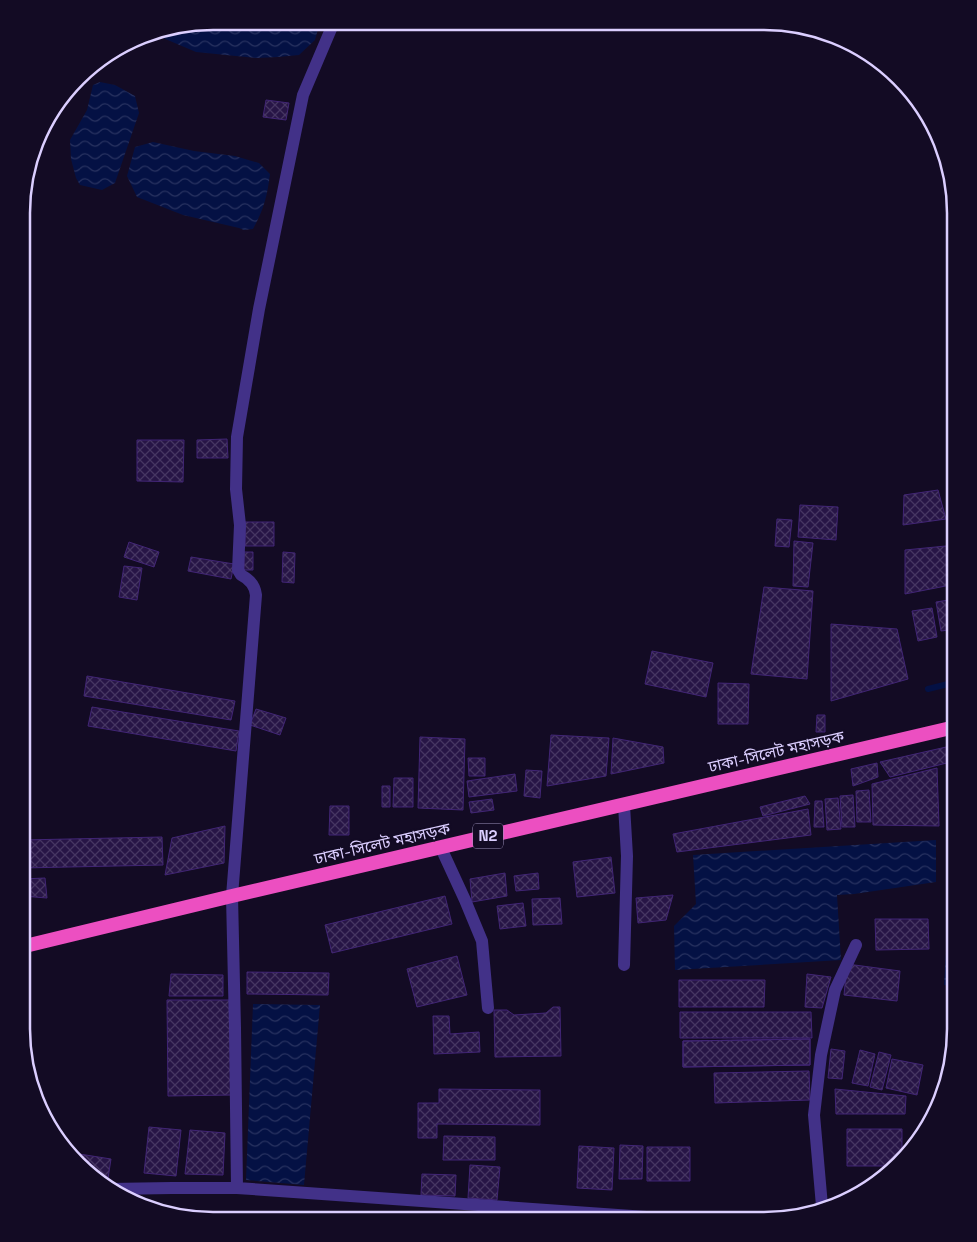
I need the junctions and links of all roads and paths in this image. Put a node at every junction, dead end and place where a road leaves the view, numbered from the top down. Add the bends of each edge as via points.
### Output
1 (331, 30) edge
2 (947, 729) edge
3 (624, 805) junction
4 (441, 848) junction
5 (232, 896) junction
6 (30, 945) edge
7 (856, 945) dead end
8 (624, 965) dead end
9 (488, 1008) dead end
10 (237, 1188) junction
11 (125, 1189) edge
12 (822, 1202) edge
13 (576, 1212) edge

1 - 5 street via 303,95 259,309 237,437 238,570 255,588 256,595
2 - 3 highway, ঢাকা-সিলেট মহাসড়ক / N2
3 - 4 highway, ঢাকা-সিলেট মহাসড়ক / N2
3 - 8 street via 627,856
4 - 5 highway, ঢাকা-সিলেট মহাসড়ক / N2
4 - 9 street via 482,941
5 - 6 highway, ঢাকা-সিলেট মহাসড়ক / N2
5 - 10 street
7 - 12 street via 834,990 821,1055 814,1115
10 - 11 street
10 - 13 street

